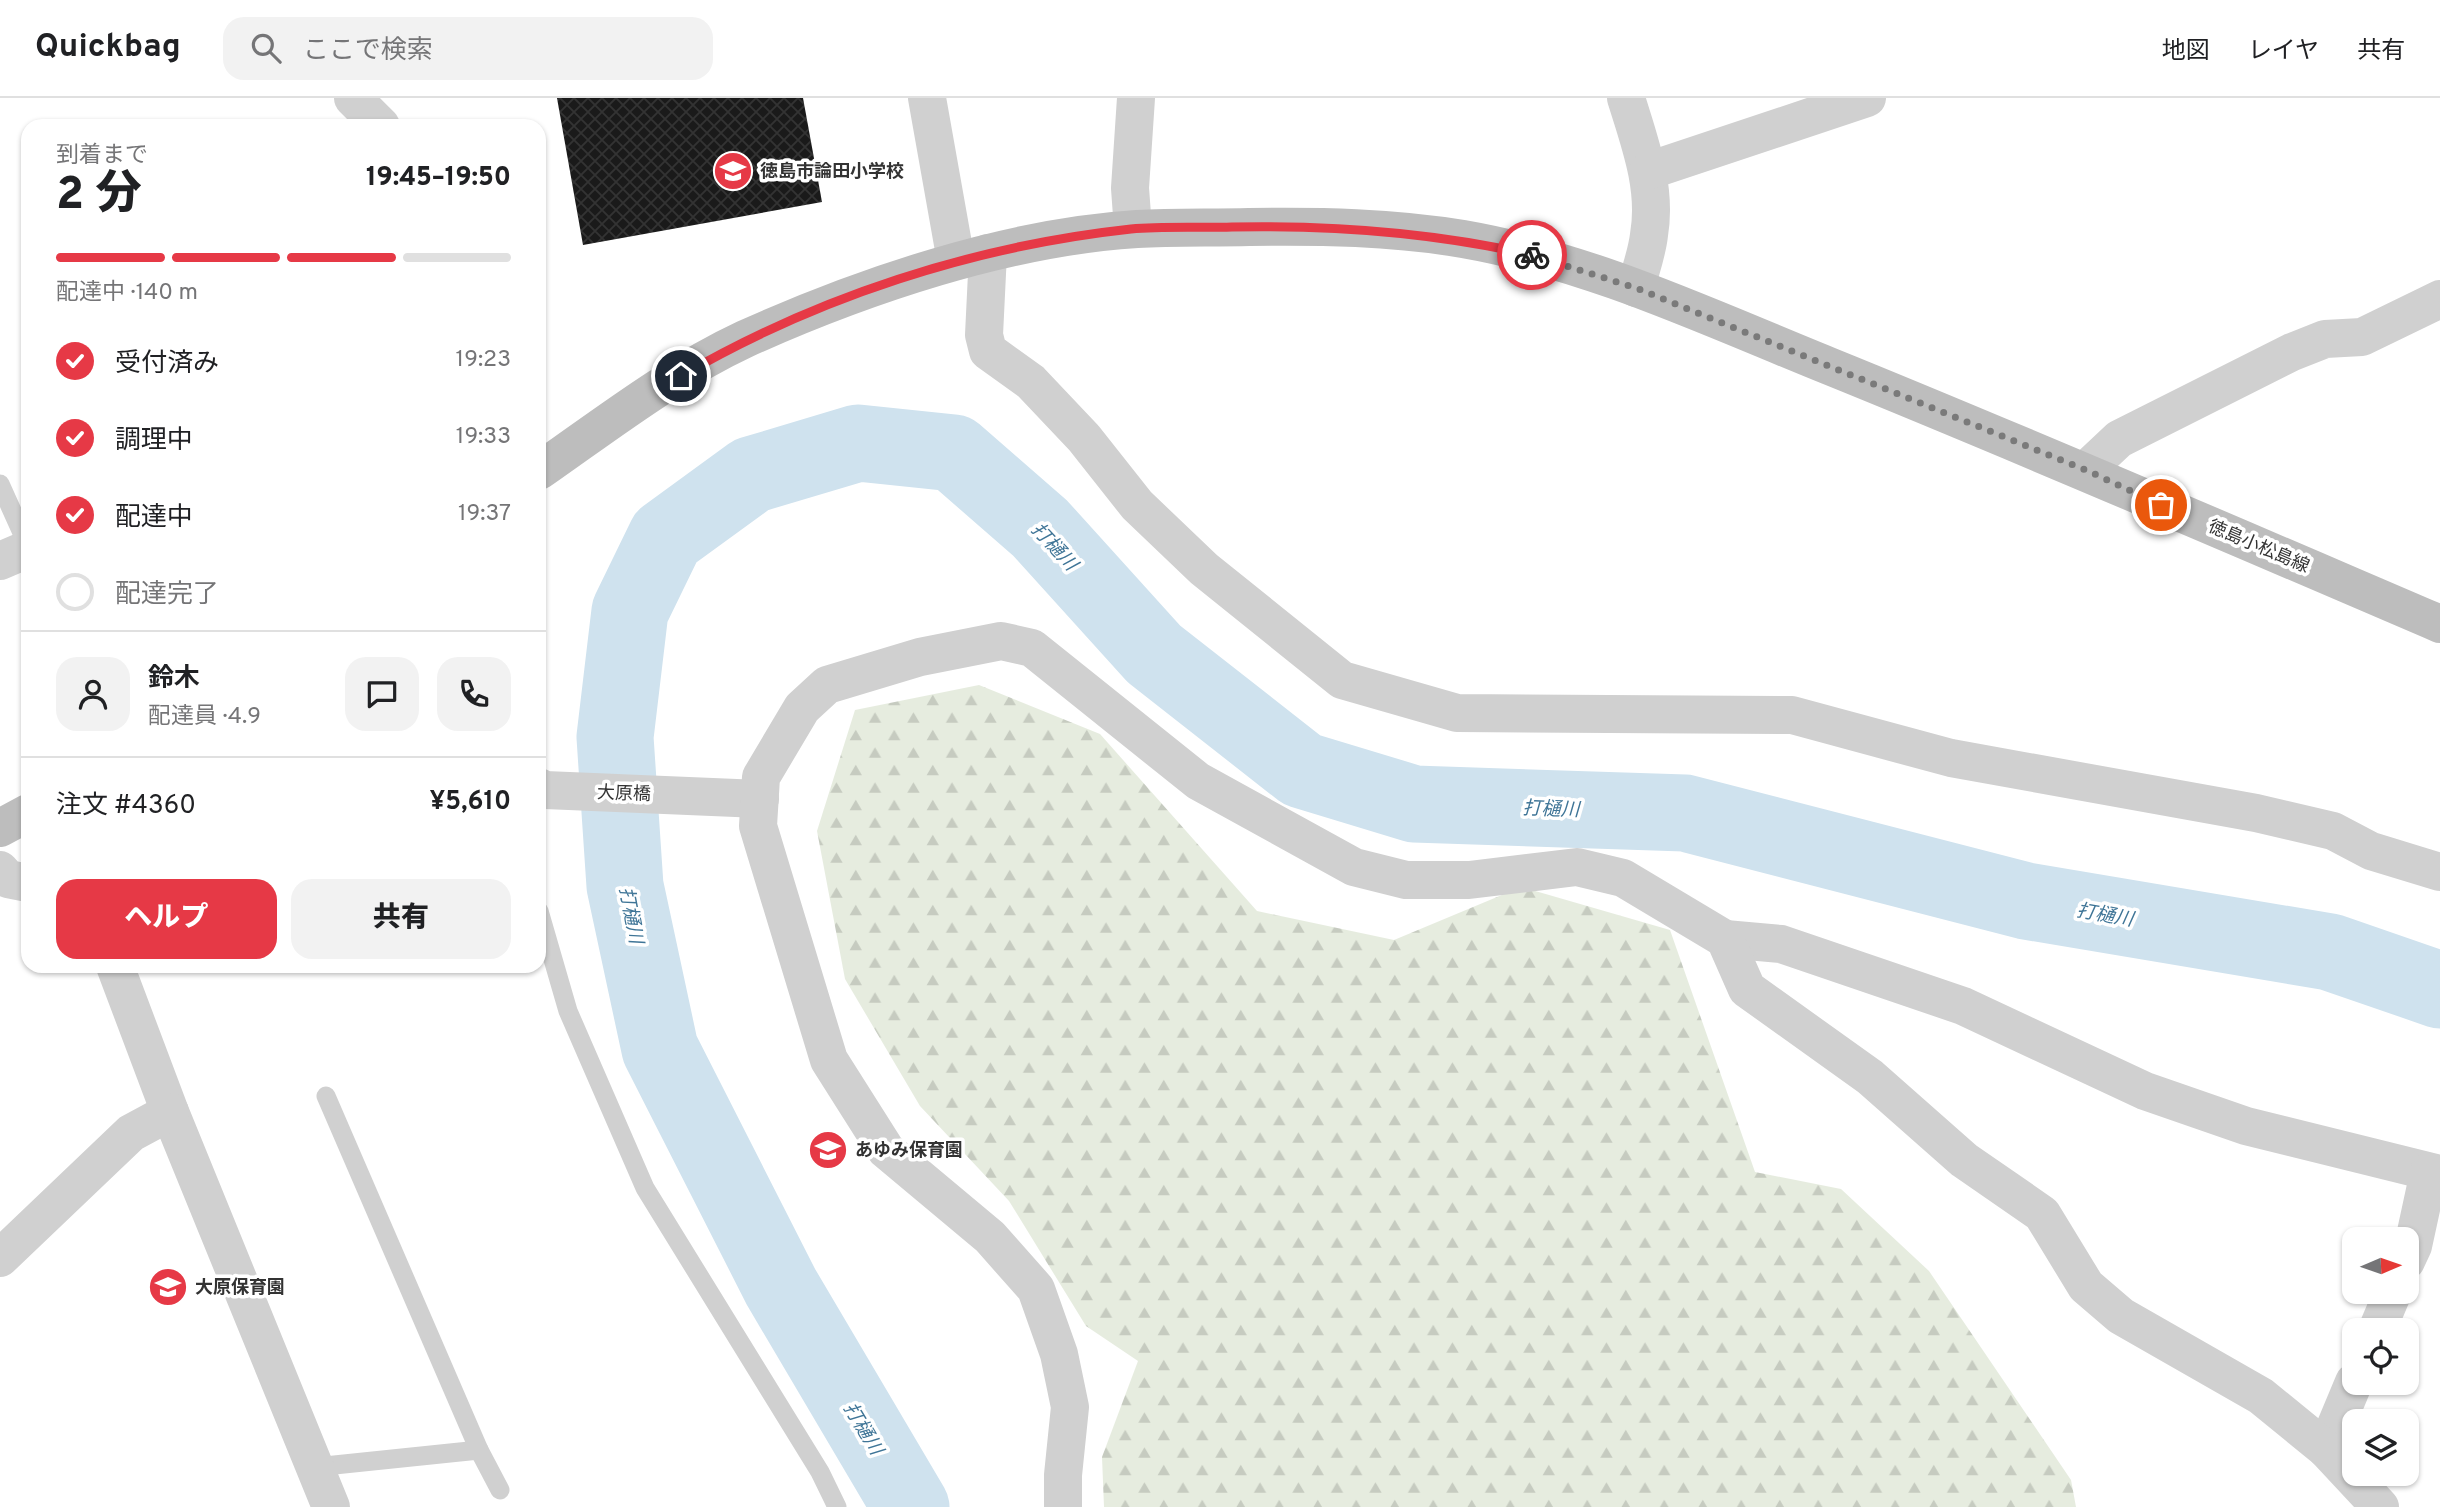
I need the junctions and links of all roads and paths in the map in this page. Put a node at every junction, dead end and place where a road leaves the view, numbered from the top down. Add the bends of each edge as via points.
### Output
1 (353, 98) edge
2 (926, 98) edge
3 (1136, 98) edge
4 (1626, 98) edge
5 (1867, 98) edge
6 (374, 119) edge
7 (1648, 171) junction
8 (1133, 229) junction
9 (972, 257) junction
10 (1636, 288) junction
11 (2440, 299) edge
12 (546, 466) edge
13 (2086, 470) junction
14 (0, 484) edge
15 (21, 531) edge
16 (21, 550) edge
17 (0, 561) edge
18 (2440, 624) edge
19 (546, 788) edge
20 (760, 799) junction
21 (21, 817) edge
22 (0, 828) edge
23 (0, 870) edge
24 (2440, 872) edge
25 (21, 882) edge
26 (546, 935) edge
27 (1725, 939) junction
28 (118, 973) edge
29 (326, 1096) dead end
30 (170, 1112) junction
31 (2435, 1173) edge
32 (2419, 1227) edge
33 (0, 1258) edge
34 (2349, 1395) edge
35 (2326, 1449) junction
36 (479, 1450) junction
37 (315, 1467) junction
38 (500, 1490) dead end
39 (331, 1507) edge
40 (837, 1507) edge
41 (1063, 1507) edge
42 (2380, 1507) edge

1 - 6 street
2 - 9 street
3 - 8 street via 1130,188
4 - 7 street
5 - 7 street
7 - 10 street via 1649,235
8 - 9 main road, 徳島小松島線
8 - 10 main road, 徳島小松島線 via 1310,226 1450,238 1545,258
9 - 12 main road, 徳島小松島線 via 871,290 742,341 640,400
9 - 24 street via 988,351 1031,382 1084,438 1137,505 1204,569 1342,680 1457,713 1792,715 1951,758 2333,831 2371,851
10 - 13 main road, 徳島小松島線
11 - 13 street via 2362,337 2325,339 2292,352 2119,439
13 - 18 main road, 徳島小松島線
14 - 15 lane
16 - 17 street
19 - 20 street, 大原橋
20 - 27 street via 761,777 802,708 827,685 920,656 1000,641 1032,649 1198,781 1354,867 1406,880 1469,880 1577,867 1622,878
20 - 41 street via 758,826 829,1060 886,1150 990,1237 1036,1289 1059,1354 1070,1407
21 - 22 main road
23 - 25 street via 8,879
26 - 40 lane via 568,1011 645,1188
27 - 31 street via 1781,944 1963,1006 2145,1091 2246,1126
27 - 35 street via 1747,989 1870,1077 1964,1160 2042,1214 2086,1286 2121,1316 2261,1396
28 - 30 street
29 - 36 lane
30 - 33 street via 131,1133
30 - 37 street
31 - 32 street
34 - 35 street
35 - 42 street
36 - 37 lane
36 - 38 lane
37 - 39 street

